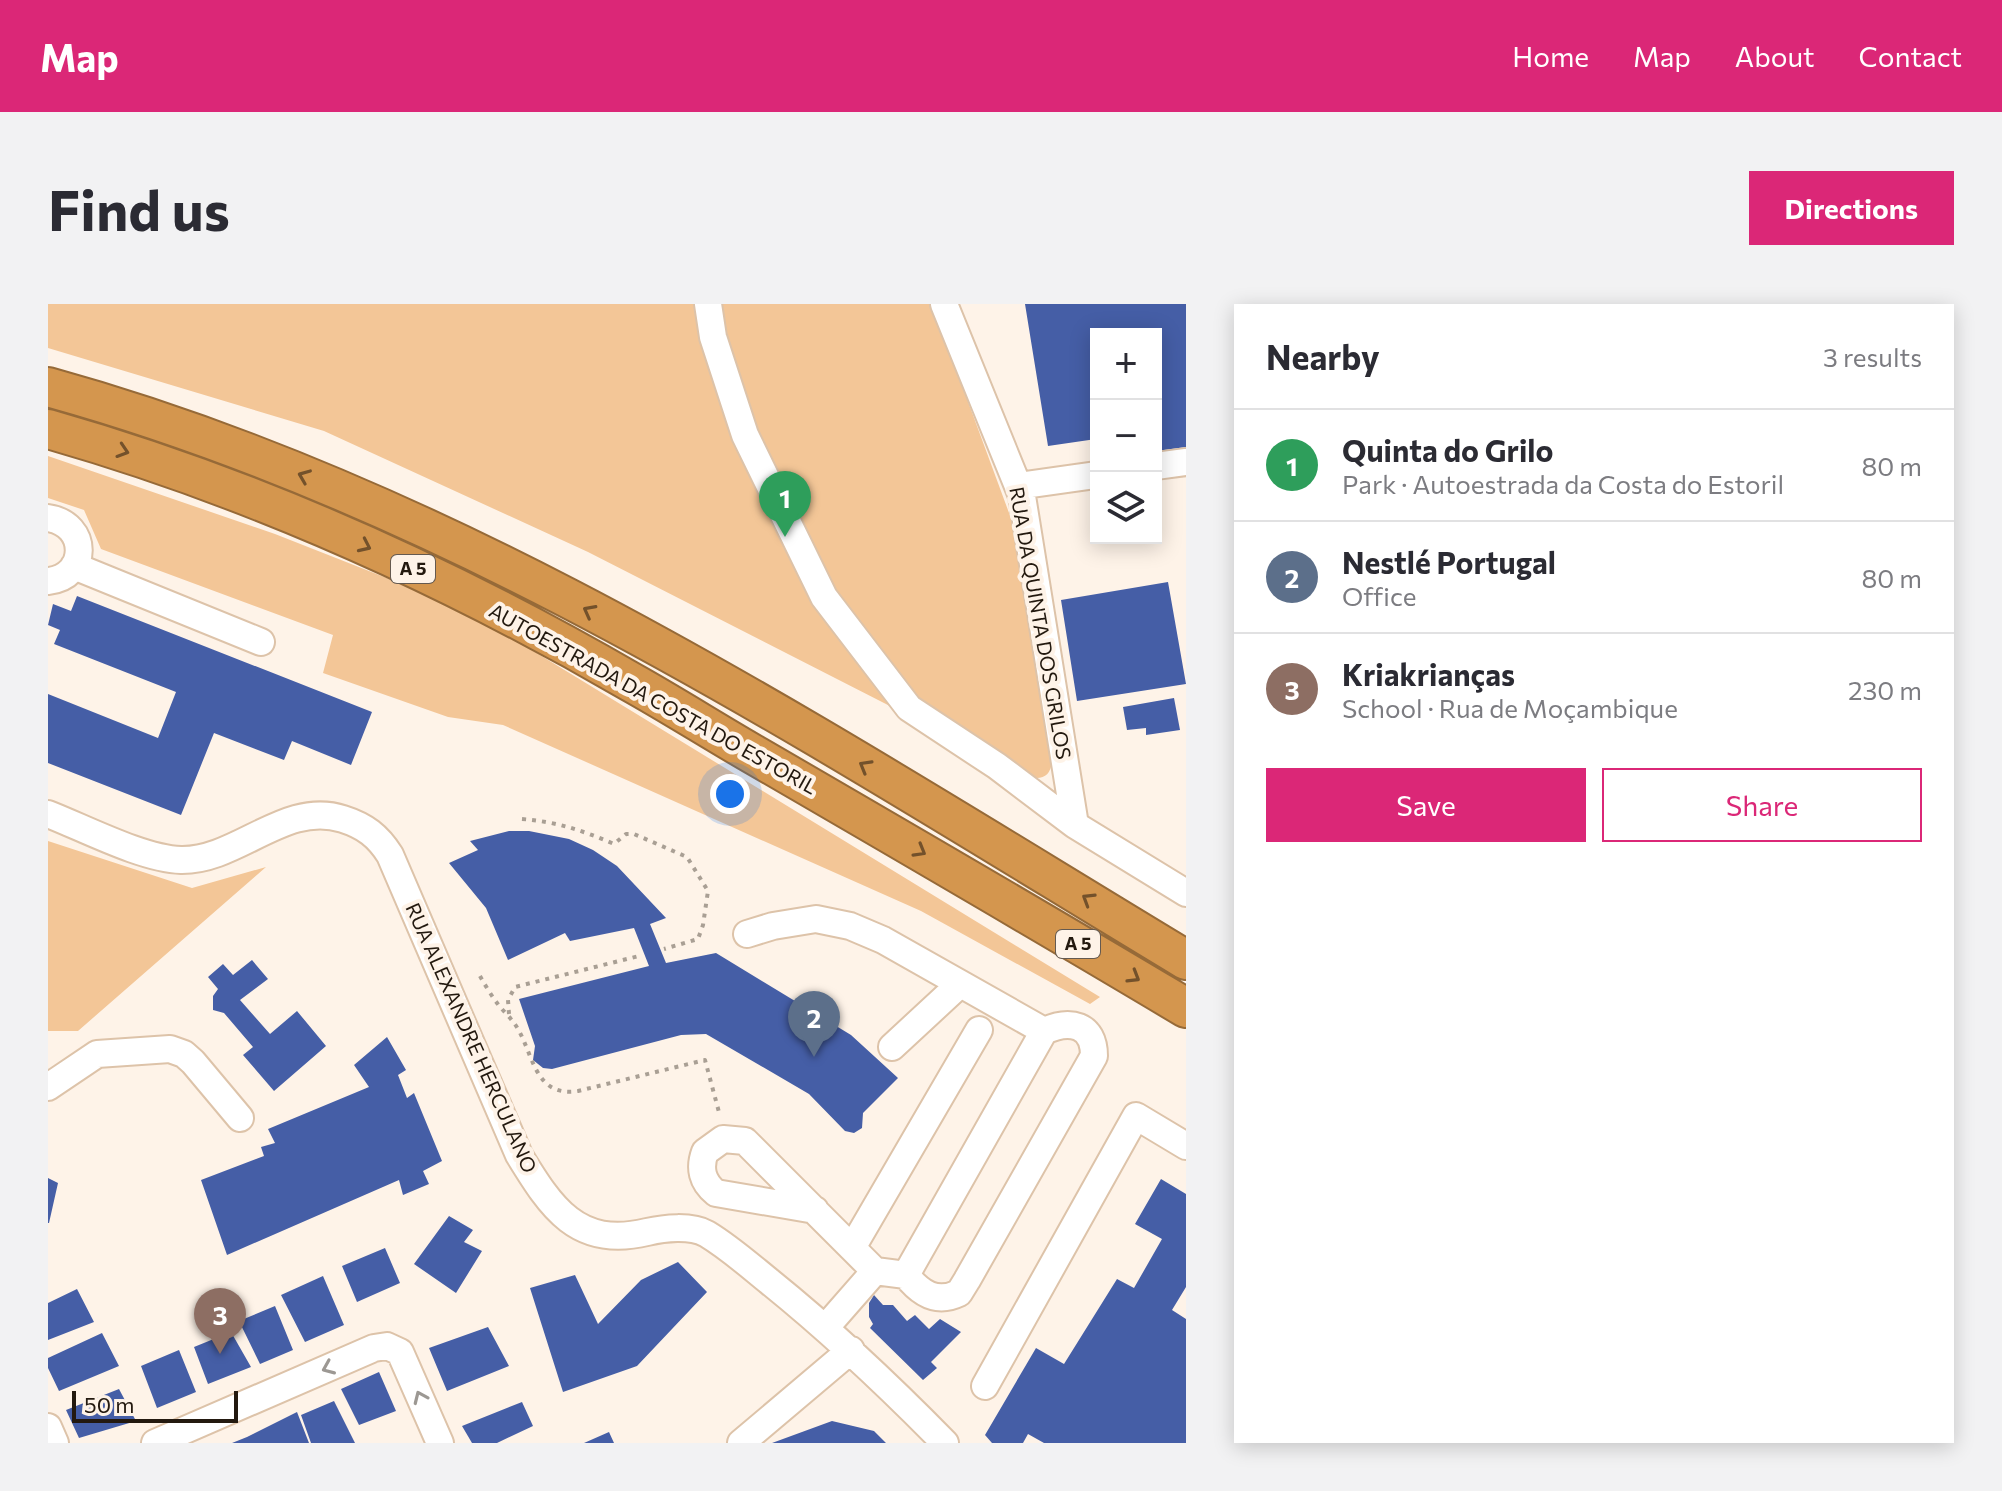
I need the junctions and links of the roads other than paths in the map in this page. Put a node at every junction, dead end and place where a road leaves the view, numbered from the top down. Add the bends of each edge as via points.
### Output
1 (708, 304) edge
2 (944, 304) edge
3 (48, 387) edge
4 (48, 429) edge
5 (1186, 462) edge
6 (1162, 465) edge
7 (1090, 476) edge
8 (1018, 486) junction
9 (48, 518) edge
10 (74, 566) junction
11 (48, 581) edge
12 (261, 642) dead end
13 (48, 814) edge
14 (1075, 825) junction
15 (1186, 893) edge
16 (747, 934) dead end
17 (1170, 944) edge
18 (1186, 960) edge
19 (960, 984) junction
20 (1186, 1008) edge
21 (979, 1030) dead end
22 (1044, 1031) junction
23 (892, 1047) dead end
24 (48, 1087) edge
25 (240, 1118) dead end
26 (1186, 1146) edge
27 (760, 1153) junction
28 (731, 1198) junction
29 (815, 1210) junction
30 (852, 1248) junction
31 (875, 1271) junction
32 (906, 1275) junction
33 (826, 1327) junction
34 (851, 1350) junction
35 (985, 1386) dead end
36 (48, 1427) edge
37 (55, 1443) edge
38 (155, 1443) edge
39 (440, 1443) edge
40 (741, 1443) edge
41 (945, 1443) edge

1 - 14 street via 713,337 745,435 824,597 909,708
2 - 8 street, RUA DA QUINTA DOS GRILOS
17 -> 3 highway, A 5 via 775,713 482,553 248,454
4 -> 20 highway, AUTOESTRADA DA COSTA DO ESTORIL / A 5 via 263,502 466,594 630,681
5 - 6 street
7 - 8 street
8 - 14 street, RUA DA QUINTA DOS GRILOS
9 - 10 street via 73,531 79,548
10 - 11 street
10 - 12 street
13 - 33 street, RUA ALEXANDRE HERCULANO via 152,855 183,860 208,857 299,817 337,817 363,826 390,855 519,1155 565,1219 593,1233 702,1231 731,1248
14 - 15 street
16 - 19 street via 795,922 832,921 883,940
17 - 18 highway, A 5
19 - 22 street
19 - 23 street
21 - 30 street
22 - 32 street
22 - 32 street via 1065,1024 1086,1031 1094,1056 1043,1147 959,1293 949,1298 926,1295
24 - 25 street via 97,1054 170,1049 193,1062
26 - 35 street via 1136,1116
27 - 28 street via 755,1185
27 - 28 street via 733,1139 723,1139 705,1152 702,1171 708,1187
27 - 29 street
28 - 29 street
29 - 30 street
30 - 31 street
31 - 32 street
31 - 33 street
33 - 34 street, RUA ALEXANDRE HERCULANO
34 - 40 street
34 - 41 street, RUA ALEXANDRE HERCULANO
36 - 37 street
39 -> 38 street via 400,1352 387,1346

